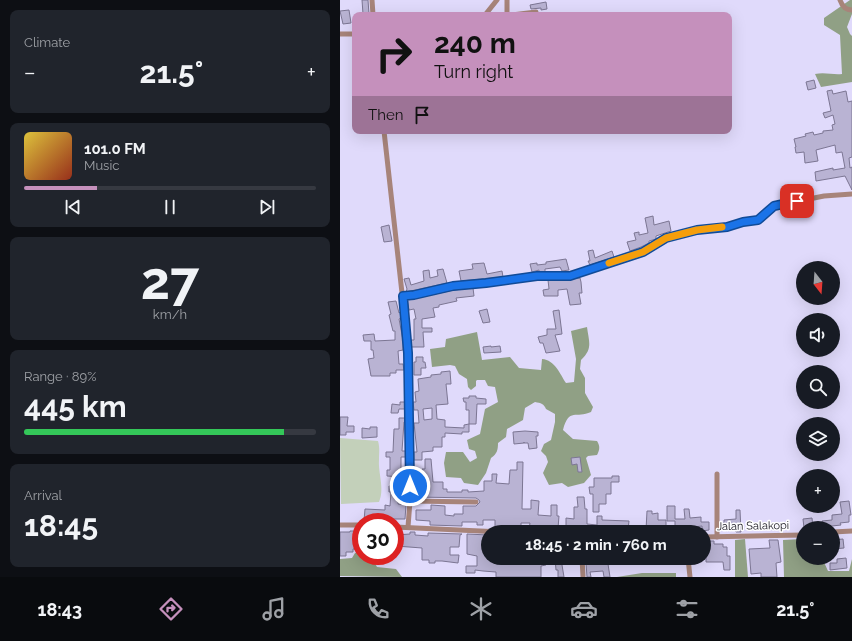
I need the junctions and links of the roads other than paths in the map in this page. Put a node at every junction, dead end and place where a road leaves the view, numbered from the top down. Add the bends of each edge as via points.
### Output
1 (372, 0) edge
2 (497, 0) edge
3 (507, 0) edge
4 (840, 0) edge
5 (852, 10) edge
6 (373, 12) edge
7 (487, 12) edge
8 (507, 12) edge
9 (340, 34) edge
10 (352, 34) edge
11 (384, 134) edge
12 (852, 194) edge
13 (403, 296) junction
14 (717, 474) dead end
15 (410, 501) junction
16 (476, 502) dead end
17 (340, 524) edge
18 (352, 525) edge
19 (404, 527) edge
20 (408, 527) junction
21 (481, 531) edge
22 (852, 531) edge
23 (840, 532) edge
24 (796, 535) edge
25 (711, 537) edge
26 (717, 537) junction
27 (582, 565) edge
28 (689, 565) edge
29 (583, 576) edge
30 (690, 577) edge

1 - 6 street
2 - 7 street
3 - 8 street
4 - 5 street via 843,6
9 - 10 street
11 - 13 street
12 - 13 street via 824,196 774,206 758,220 666,238 643,252 570,276 537,276 453,286
13 - 15 street via 408,353
14 - 26 street
15 - 16 street
15 - 20 street
17 - 18 street
19 - 20 street
20 - 21 street
22 - 23 street
24 - 26 street, Jalan Salakopi
25 - 26 street, Jalan Salakopi
27 - 29 street
28 - 30 street

